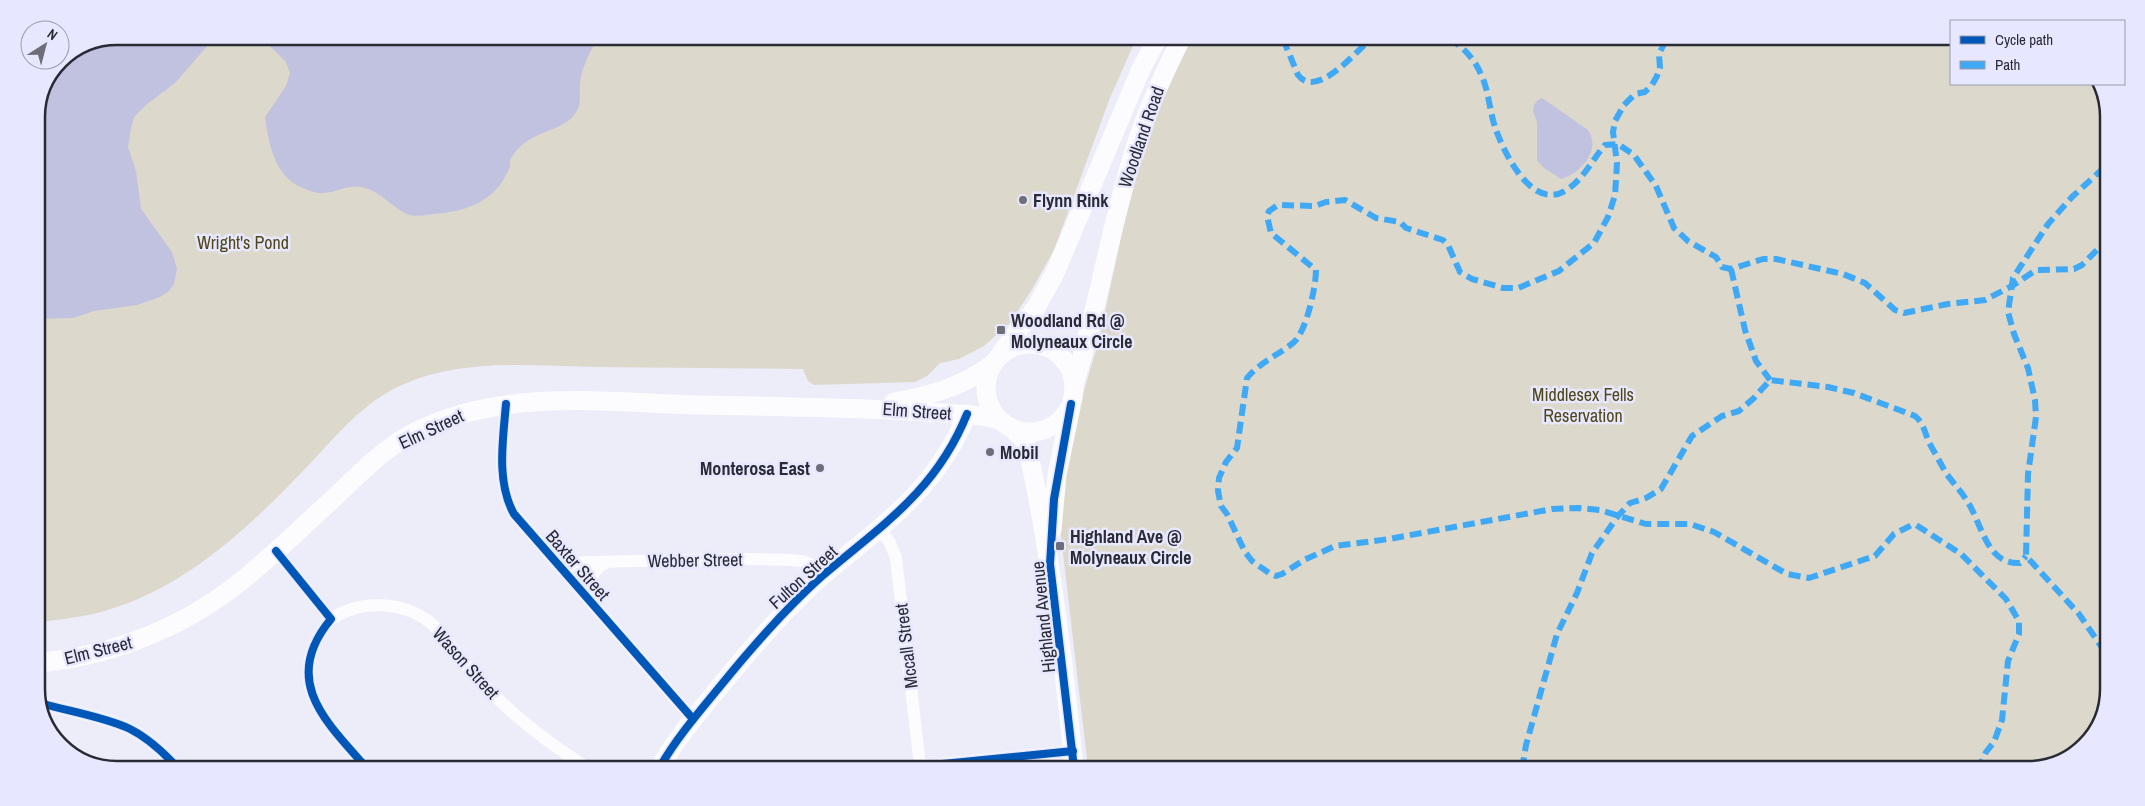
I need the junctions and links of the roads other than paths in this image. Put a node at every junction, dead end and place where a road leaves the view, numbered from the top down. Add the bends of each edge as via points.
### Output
1 (1153, 45) edge
2 (1178, 45) edge
3 (996, 360) junction
4 (1074, 385) junction
5 (506, 404) junction
6 (1072, 404) junction
7 (864, 408) junction
8 (968, 414) junction
9 (1006, 424) junction
10 (880, 529) junction
11 (276, 551) junction
12 (613, 561) junction
13 (1050, 564) junction
14 (563, 570) junction
15 (823, 576) junction
16 (596, 609) junction
17 (331, 619) junction
18 (45, 662) edge
19 (47, 705) edge
20 (693, 719) junction
21 (1074, 759) edge
22 (171, 761) edge
23 (361, 761) edge
24 (578, 761) edge
25 (664, 761) edge
26 (915, 761) edge
27 (1034, 761) edge

1 - 3 main road, Woodland Road via 1048,287
2 - 4 main road, Woodland Road via 1158,86 1134,151
3 - 4 main road via 1022,344 1042,345 1064,358
3 - 7 main road, Elm Street via 963,383 926,397
3 - 9 main road via 986,380 986,392 988,403
4 - 6 main road
5 - 7 main road, Elm Street via 564,401
5 - 11 main road, Elm Street via 471,410 403,439 364,470
5 - 14 street, Baxter Street via 505,495 524,526
6 - 9 main road via 1065,416 1050,428 1032,432
6 - 13 main road, Highland Avenue via 1054,500
7 - 8 main road, Elm Street
8 - 9 main road, Elm Street
8 - 10 main road, Fulton Street via 950,450 929,481
9 - 13 main road, Highland Avenue via 1024,440 1028,450
10 - 15 main road, Fulton Street
10 - 26 street, Mccall Street via 896,558
11 - 17 street
11 - 18 main road, Elm Street via 231,590 167,628 112,649
12 - 14 street, Webber Street via 579,563
12 - 15 street, Webber Street via 802,561 813,565
12 - 16 street, Baxter Street via 601,565 592,577 588,594
13 - 21 main road, Highland Avenue
14 - 16 street, Baxter Street
15 - 20 main road, Fulton Street via 757,642
16 - 20 street, Baxter Street
17 - 23 street via 312,652 308,674 310,691 318,708
17 - 24 street, Wason Street via 355,608 377,605 397,607 418,615 437,630 510,710
19 - 22 street via 130,729 152,742
20 - 25 main road, Fulton Street
21 - 27 street

